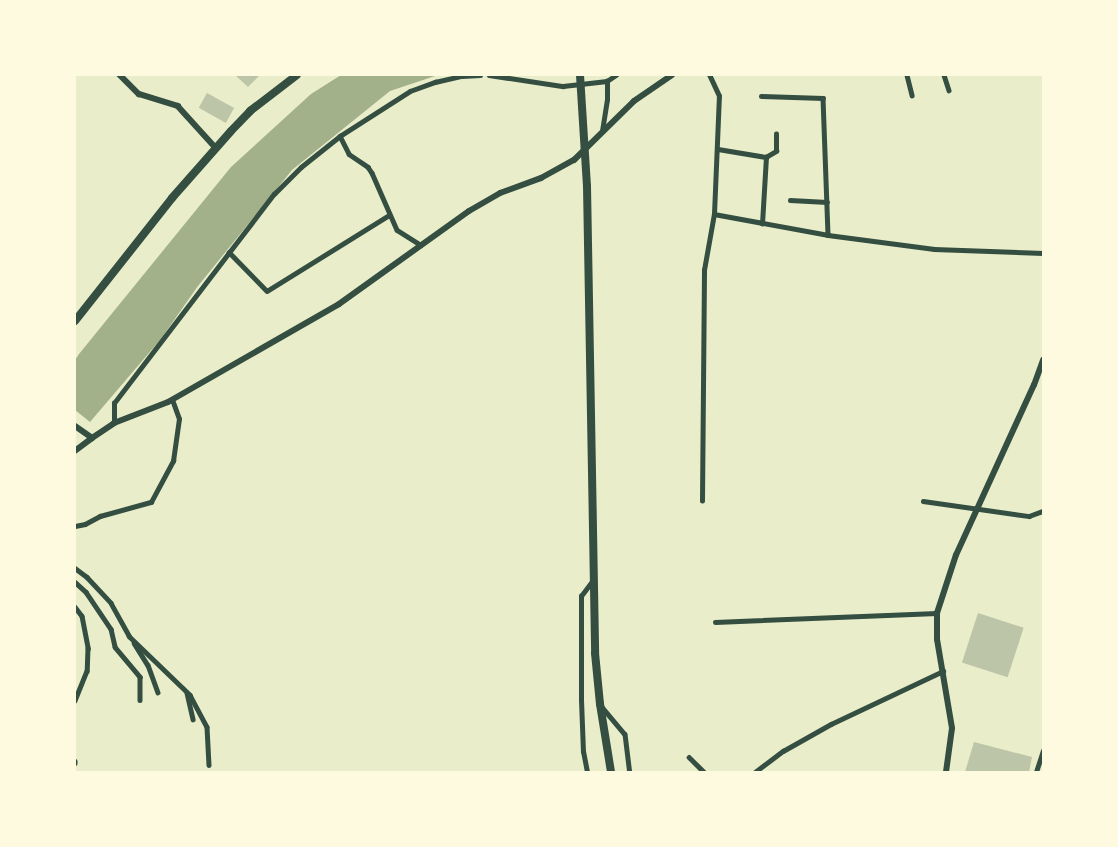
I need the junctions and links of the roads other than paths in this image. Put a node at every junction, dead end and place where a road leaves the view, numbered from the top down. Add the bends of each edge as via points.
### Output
1 (120, 75) edge
2 (297, 75) edge
3 (480, 75) edge
4 (489, 75) edge
5 (580, 75) edge
6 (616, 75) edge
7 (672, 75) edge
8 (709, 75) edge
9 (907, 75) edge
10 (944, 75) edge
11 (607, 81) junction
12 (949, 90) dead end
13 (912, 95) dead end
14 (761, 96) dead end
15 (601, 134) junction
16 (776, 134) dead end
17 (340, 136) junction
18 (216, 148) junction
19 (718, 148) junction
20 (766, 157) junction
21 (790, 200) dead end
22 (827, 202) junction
23 (714, 214) junction
24 (389, 215) junction
25 (762, 224) junction
26 (828, 235) junction
27 (421, 245) junction
28 (229, 252) junction
29 (1043, 253) edge
30 (75, 321) edge
31 (1043, 360) edge
32 (172, 400) junction
33 (114, 422) junction
34 (75, 426) edge
35 (89, 436) junction
36 (75, 451) edge
37 (702, 501) dead end
38 (923, 501) dead end
39 (979, 508) junction
40 (1043, 511) edge
41 (75, 526) edge
42 (75, 568) edge
43 (594, 579) junction
44 (75, 582) edge
45 (75, 607) edge
46 (937, 613) junction
47 (715, 622) dead end
48 (129, 636) junction
49 (943, 671) junction
50 (187, 691) junction
51 (158, 692) dead end
52 (140, 700) dead end
53 (75, 701) edge
54 (600, 704) junction
55 (194, 719) dead end
56 (1043, 751) edge
57 (688, 757) dead end
58 (209, 765) dead end
59 (587, 772) edge
60 (610, 772) edge
61 (630, 772) edge
62 (704, 772) edge
63 (754, 772) edge
64 (946, 772) edge
65 (1036, 772) edge

1 - 18 street via 139,94 178,106
2 - 18 main road via 250,111
3 - 17 street via 435,82 410,91
4 - 11 street via 563,86
5 - 43 main road via 587,186
6 - 11 street
7 - 15 main road via 634,102
8 - 19 street via 719,96
9 - 13 street
10 - 12 street
11 - 15 street via 608,100
14 - 22 street via 823,98
15 - 27 main road via 574,160 541,178 500,193
16 - 20 street via 776,151
17 - 24 street via 349,154 372,173
17 - 28 street via 274,194
18 - 30 main road via 172,198
19 - 20 street
19 - 23 street
20 - 25 street
21 - 22 street
22 - 26 street
23 - 25 street
23 - 37 street via 704,270
24 - 27 street via 396,230
24 - 28 street via 267,291
25 - 26 street
26 - 29 street via 934,249
27 - 32 main road via 340,304
28 - 33 street via 114,403
31 - 39 main road
32 - 33 main road
32 - 41 street via 179,419 173,461 151,502
33 - 35 main road
34 - 35 main road
35 - 36 street
38 - 39 street
39 - 40 street via 1029,516
39 - 46 main road via 956,555
42 - 48 street via 88,577 111,603
43 - 54 main road via 595,653
43 - 59 street via 581,596 580,699
44 - 52 street via 86,592 111,629 115,647 140,676
45 - 53 street via 82,616 88,648 87,671
46 - 47 street
46 - 49 main road via 937,639
48 - 50 street
48 - 51 street via 148,665
49 - 63 street via 823,728
49 - 64 main road via 952,728
50 - 55 street
50 - 58 street via 206,726
54 - 60 main road
54 - 61 street via 625,734
56 - 65 street
57 - 62 street

